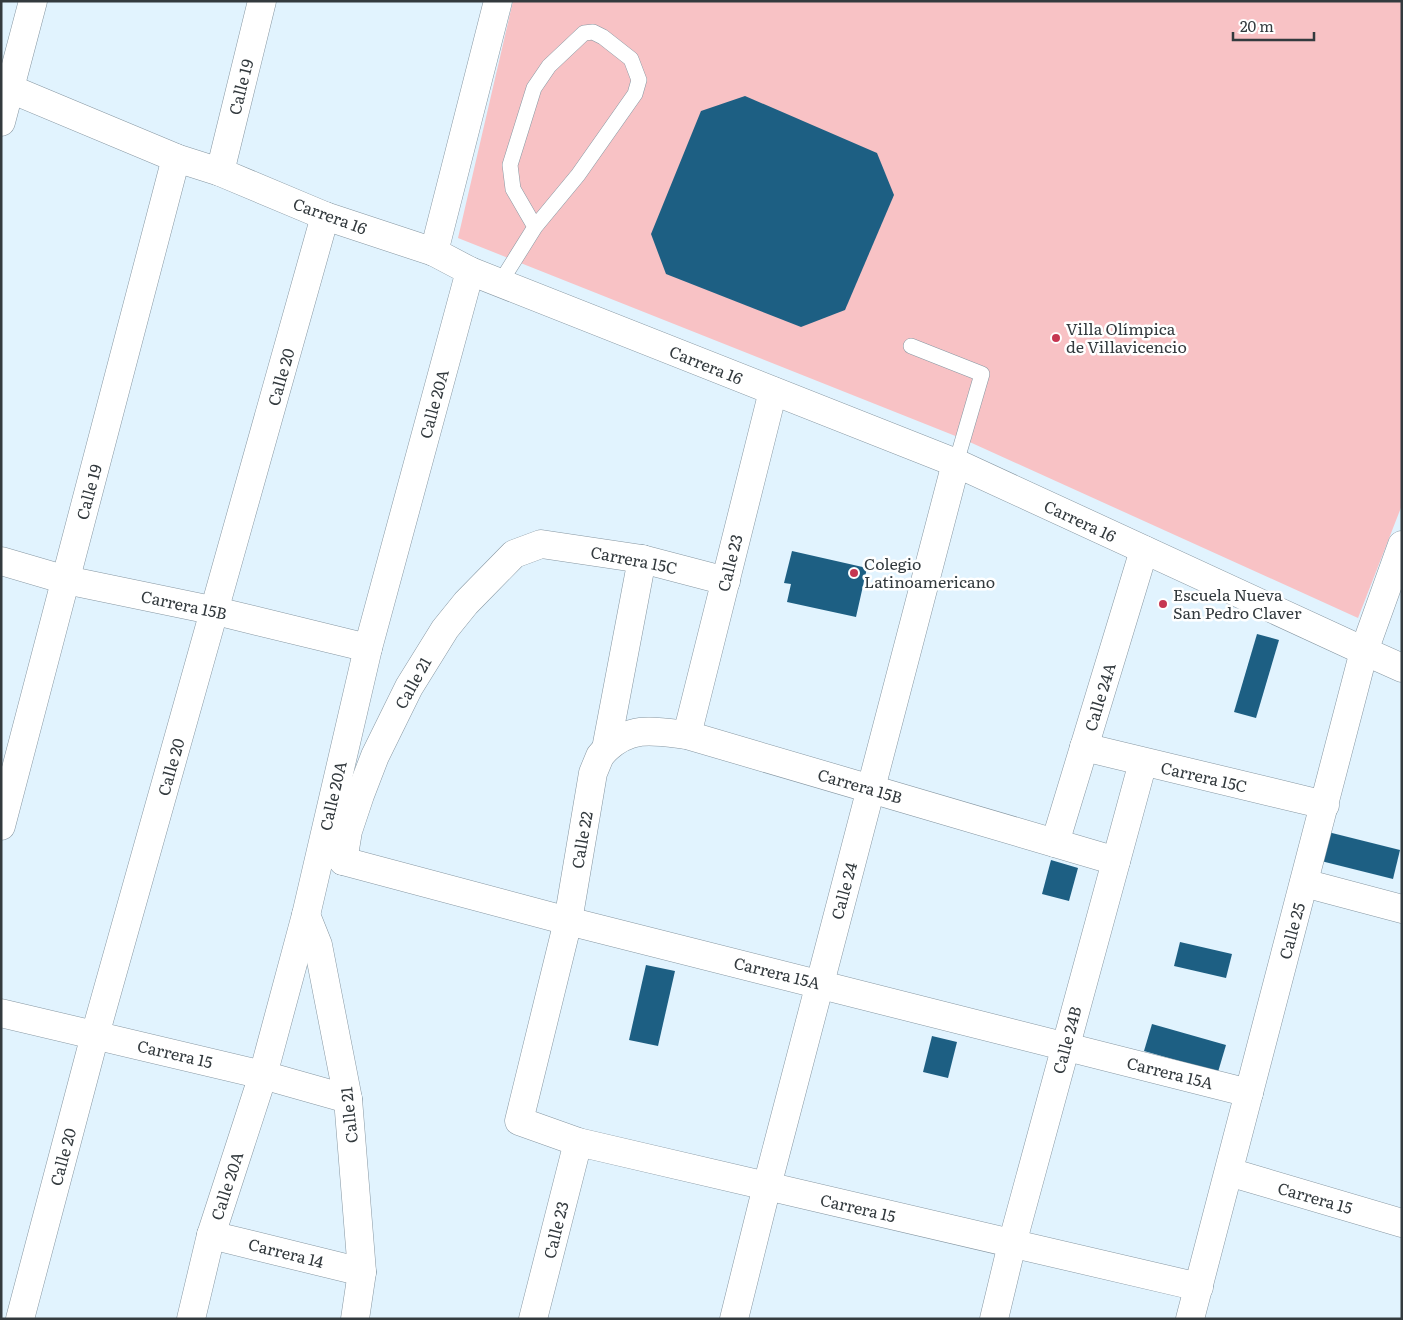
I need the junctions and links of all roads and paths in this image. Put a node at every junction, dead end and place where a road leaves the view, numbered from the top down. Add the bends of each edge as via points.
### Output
1 (33, 1) edge
2 (262, 1) edge
3 (498, 1) edge
4 (6, 87) edge
5 (1, 122) edge
6 (176, 158) junction
7 (220, 172) junction
8 (325, 216) junction
9 (535, 227) junction
10 (434, 252) junction
11 (470, 271) junction
12 (500, 283) junction
13 (910, 346) dead end
14 (773, 391) junction
15 (956, 463) junction
16 (541, 544) joint
17 (1402, 546) edge
18 (1144, 550) junction
19 (642, 559) junction
20 (1, 561) edge
21 (66, 580) junction
22 (726, 581) junction
23 (216, 611) junction
24 (368, 648) junction
25 (1364, 651) junction
26 (1402, 668) edge
27 (687, 735) junction
28 (1084, 747) junction
29 (606, 749) junction
30 (1143, 762) junction
31 (870, 789) junction
32 (1324, 805) junction
33 (1, 826) edge
34 (1055, 843) junction
35 (343, 861) junction
36 (1116, 861) junction
37 (1304, 883) junction
38 (313, 885) junction
39 (1402, 909) edge
40 (306, 915) junction
41 (568, 920) junction
42 (820, 983) junction
43 (1, 1013) edge
44 (95, 1034) junction
45 (1066, 1046) junction
46 (263, 1075) junction
47 (1249, 1093) junction
48 (348, 1099) junction
49 (519, 1121) joint
50 (578, 1142) junction
51 (1229, 1172) junction
52 (766, 1186) junction
53 (1402, 1223) edge
54 (211, 1235) junction
55 (1012, 1244) junction
56 (362, 1272) junction
57 (1198, 1287) junction
58 (20, 1319) edge
59 (191, 1319) edge
60 (355, 1319) edge
61 (534, 1319) edge
62 (734, 1319) edge
63 (994, 1319) edge
64 (1190, 1319) edge

1 - 4 street
2 - 7 street, Calle 19
3 - 10 street
4 - 5 street
4 - 6 street, Carrera 16
6 - 7 street, Carrera 16
6 - 21 street, Calle 19
7 - 8 street, Carrera 16
8 - 10 street, Carrera 16
8 - 23 street, Calle 20
9 - 9 lane via 513,188 510,165 517,138 534,88 549,66 584,33 593,32 631,59 639,80 635,94 578,175
9 - 12 lane
10 - 11 street, Carrera 16
11 - 12 street, Carrera 16
11 - 24 street, Calle 20A
12 - 14 street, Carrera 16
13 - 15 lane via 982,374
14 - 15 street, Carrera 16
14 - 22 street, Calle 23
15 - 18 street, Carrera 16
15 - 31 street, Calle 24
16 - 19 street, Carrera 15C
16 - 35 street, Calle 21 via 514,554 450,623 426,658 375,756 348,831
17 - 25 street, Calle 25
18 - 25 street, Carrera 16
18 - 28 street, Calle 24A
19 - 22 street, Carrera 15C
19 - 29 street, Calle 22
20 - 21 street, Carrera 15B
21 - 23 street, Carrera 15B
21 - 33 street, Calle 19
22 - 27 street, Calle 23
23 - 24 street, Carrera 15B
23 - 44 street, Calle 20
24 - 38 street, Calle 20A
25 - 26 street, Carrera 16
25 - 32 street, Calle 25
27 - 29 street, Carrera 15B via 637,731
27 - 31 street, Carrera 15B
28 - 30 street, Carrera 15C
28 - 34 street, Calle 24A
29 - 41 street, Calle 22 via 592,773
30 - 32 street, Carrera 15C
30 - 36 street, Calle 24B
31 - 34 street, Carrera 15B
31 - 42 street, Calle 24
32 - 37 street, Calle 25
34 - 36 street, Carrera 15B
35 - 38 street
35 - 41 street, Carrera 15A
36 - 45 street, Calle 24B
37 - 39 street
37 - 47 street, Calle 25
38 - 40 street, Calle 20A
40 - 46 street, Calle 20A
40 - 48 street, Calle 21 via 318,945
41 - 42 street, Carrera 15A
41 - 49 street, Calle 22
42 - 45 street, Carrera 15A
42 - 52 street, Calle 24
43 - 44 street, Carrera 15
44 - 46 street, Carrera 15
44 - 58 street, Calle 20
45 - 47 street, Carrera 15A
45 - 55 street, Calle 24B
46 - 48 street, Carrera 15
46 - 54 street, Calle 20A
47 - 51 street, Calle 25
48 - 56 street, Calle 21
49 - 50 street, Carrera 15
50 - 52 street, Carrera 15
50 - 61 street, Calle 23
51 - 53 street, Carrera 15
51 - 57 street, Calle 25
52 - 55 street, Carrera 15
52 - 62 street, Calle 24
54 - 56 street, Carrera 14
54 - 59 street, Calle 20A
55 - 57 street, Carrera 15
55 - 63 street, Calle 24B
56 - 60 street, Calle 21
57 - 64 street, Calle 25

